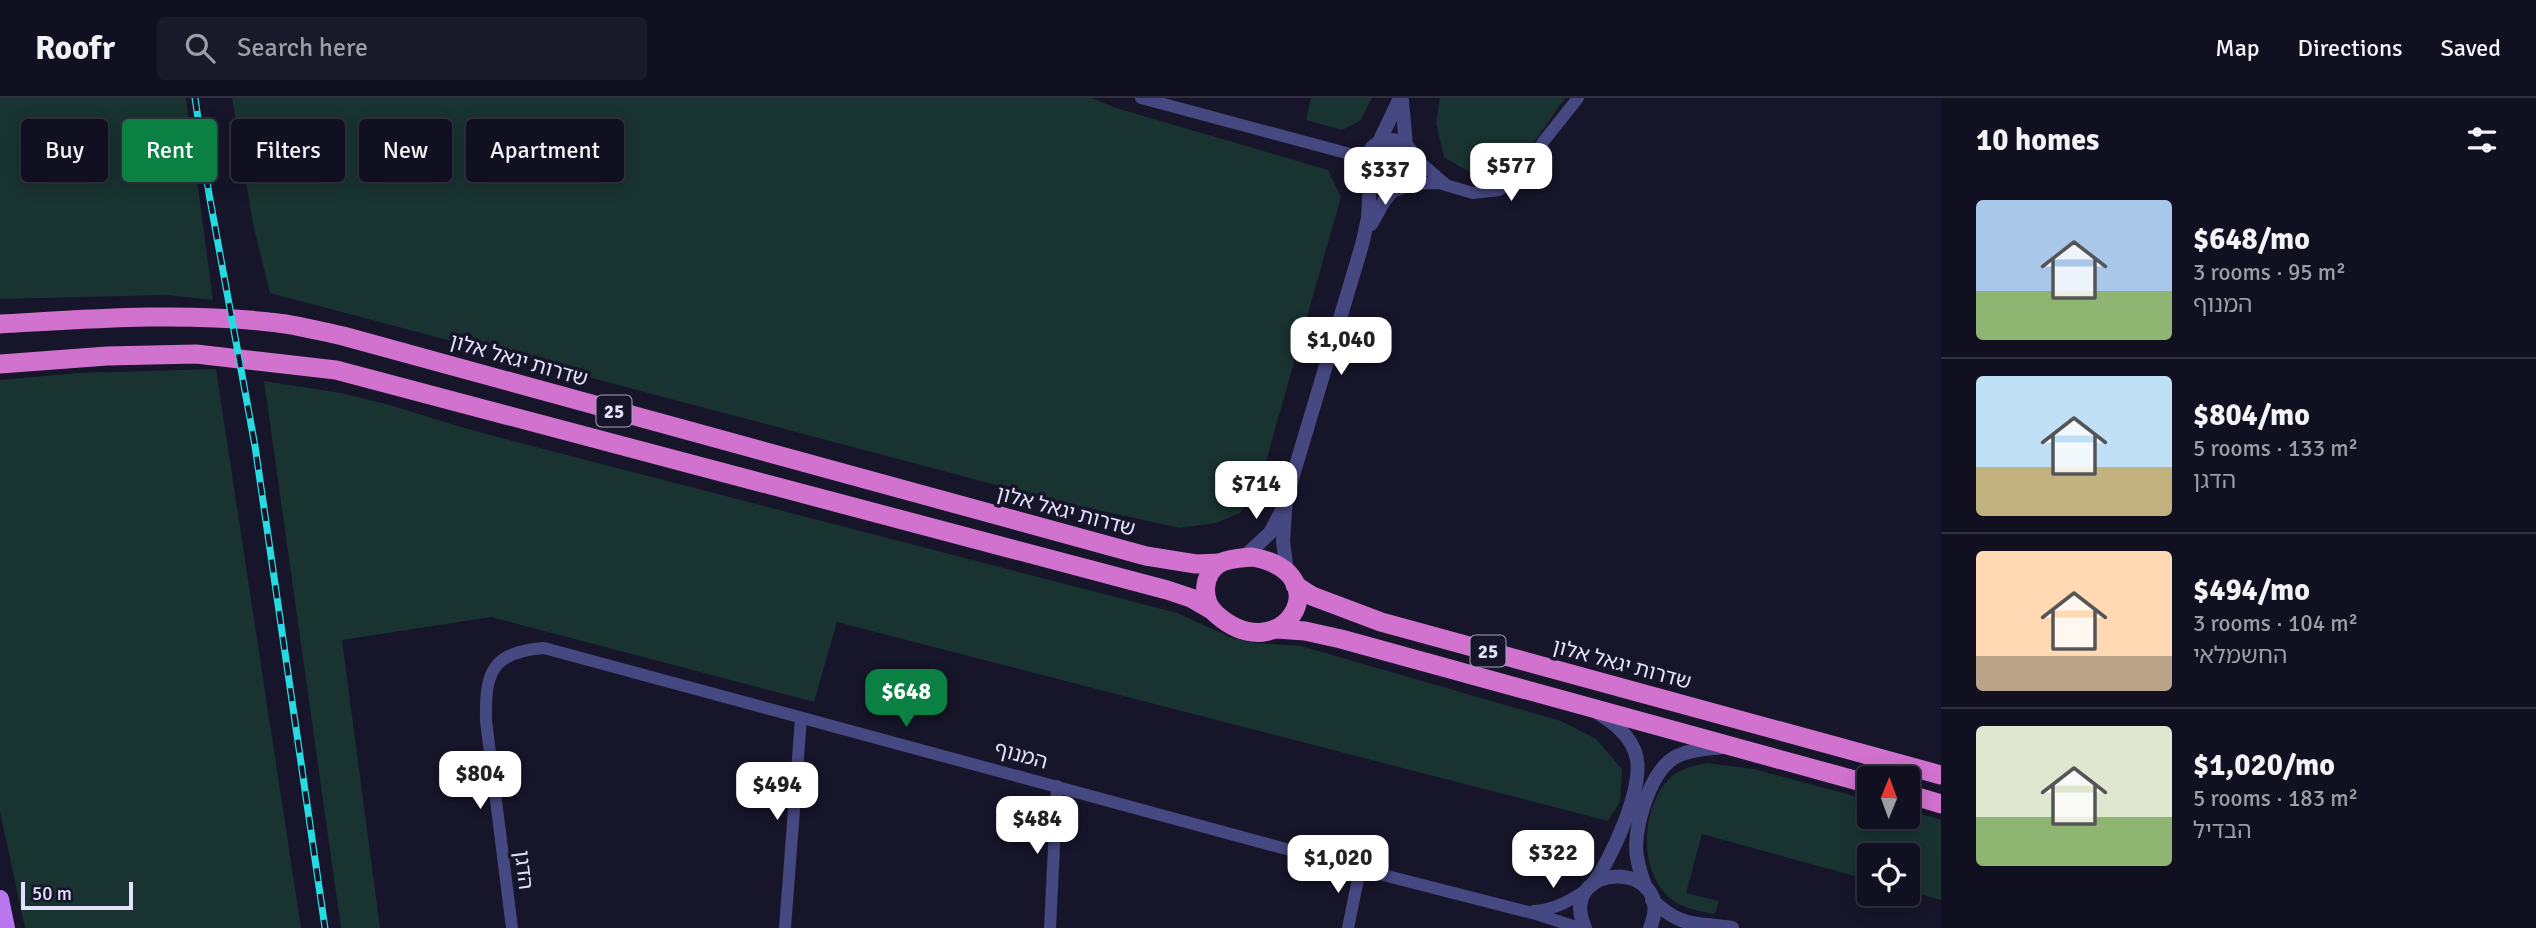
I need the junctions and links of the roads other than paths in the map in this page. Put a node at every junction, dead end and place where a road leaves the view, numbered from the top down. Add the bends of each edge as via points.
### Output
1 (1141, 98) edge
2 (1401, 98) edge
3 (1578, 98) edge
4 (1379, 142) junction
5 (1410, 151) junction
6 (1365, 158) junction
7 (1370, 181) junction
8 (1407, 184) junction
9 (1447, 185) junction
10 (1392, 190) junction
11 (1362, 245) junction
12 (0, 324) edge
13 (0, 364) edge
14 (1286, 499) junction
15 (1243, 558) junction
16 (1220, 564) junction
17 (1291, 579) junction
18 (1210, 609) junction
19 (1277, 629) junction
20 (485, 691) joint
21 (1585, 705) junction
22 (801, 718) junction
23 (1734, 746) junction
24 (1941, 775) edge
25 (1857, 781) edge
26 (1057, 786) junction
27 (1920, 798) edge
28 (1941, 804) edge
29 (1360, 869) junction
30 (1590, 887) junction
31 (1649, 894) junction
32 (0, 899) edge
33 (1524, 911) junction
34 (6, 928) edge
35 (512, 928) edge
36 (785, 928) edge
37 (1050, 928) edge
38 (1348, 928) edge
39 (1579, 928) edge
40 (1585, 928) edge
41 (1650, 928) edge
42 (1731, 928) edge

1 - 6 street
2 - 4 street
2 - 5 street
3 - 9 street via 1519,179 1486,192
4 - 5 street via 1393,139
4 - 6 street
5 - 8 street via 1415,172
5 - 9 street
6 - 7 street
7 - 10 street
7 - 11 street
8 - 9 street
8 - 10 street
10 - 11 street
11 - 14 street
12 - 16 highway, שדרות יגאל אלון / 25 via 171,316 308,329 422,356 1146,556
13 - 18 highway, 25 via 196,354 335,370 1167,590
14 - 15 street via 1270,533
14 - 17 street via 1283,541
15 - 16 highway, 25
15 - 17 highway, 25 via 1266,559
16 - 18 highway via 1206,584 1204,597
17 - 19 highway via 1298,599 1295,614
17 - 24 highway, שדרות יגאל אלון / 25 via 1312,596 1381,622
18 - 19 highway, 25 via 1239,629
19 - 21 highway, 25 via 1341,639
20 - 22 street, המנוף via 492,671 504,659 544,648
20 - 35 street, הדגן
21 - 23 highway, 25
21 - 30 street via 1622,732 1636,754 1638,768 1614,847
22 - 26 street, המנוף
22 - 36 street
23 - 25 highway, 25
23 - 31 street via 1692,751 1660,768 1638,831 1637,860
26 - 29 street, המנוף
26 - 37 street
27 - 28 highway
29 - 33 street, המנוף
29 - 38 street
30 - 31 street via 1602,878 1626,876 1637,880
30 - 33 street, המנוף via 1558,906
30 - 40 street via 1581,905
31 - 41 street via 1654,910
31 - 42 street via 1679,921
32 - 34 main road
33 - 39 street, המנוף

